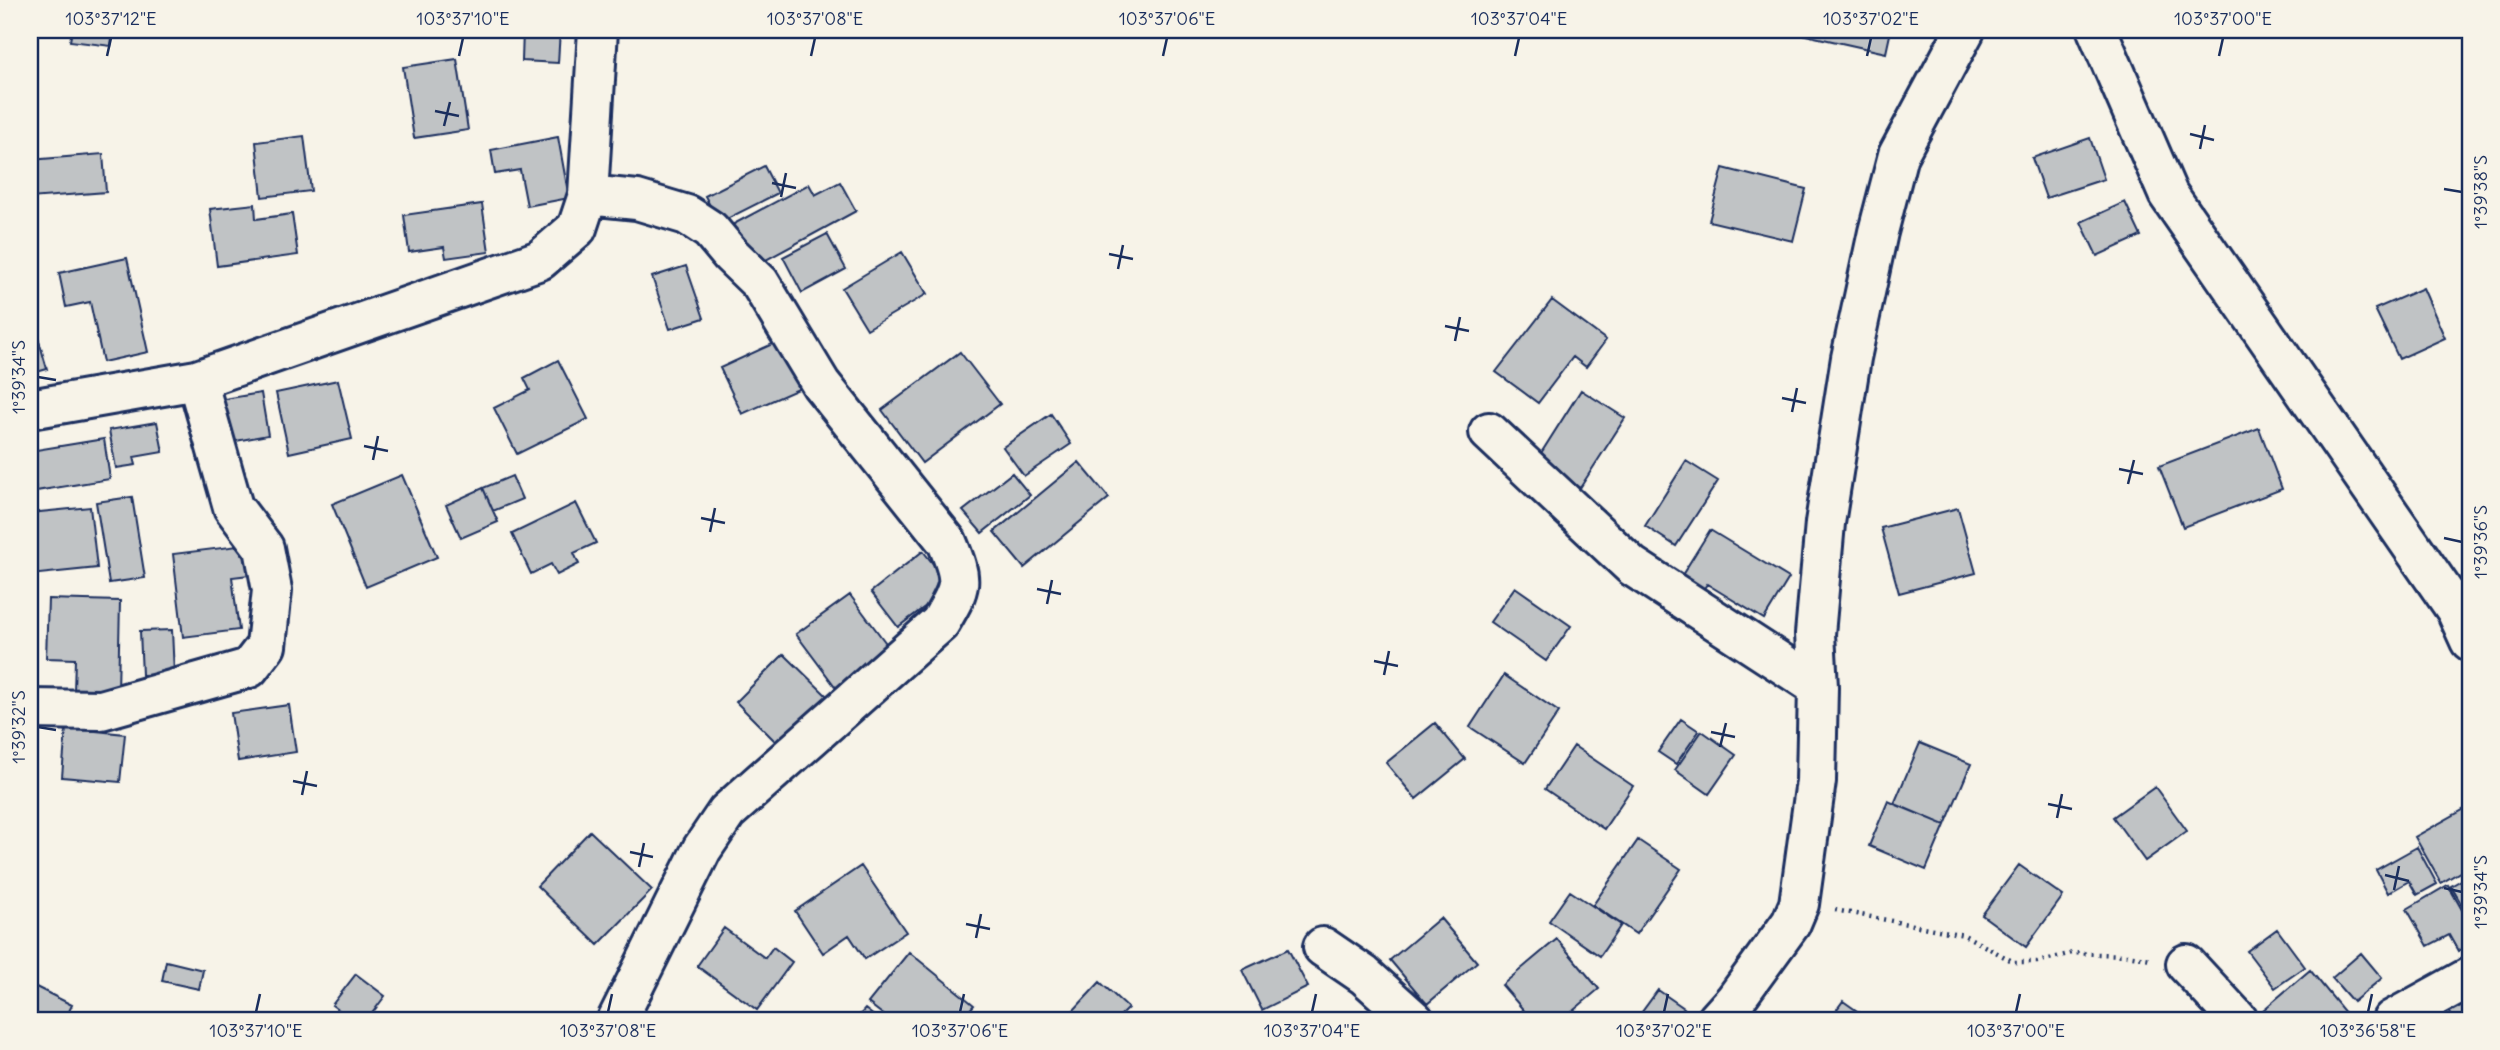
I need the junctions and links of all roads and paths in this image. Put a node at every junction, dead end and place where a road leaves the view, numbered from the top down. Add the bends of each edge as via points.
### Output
1 (598, 30) edge
2 (1965, 30) edge
3 (2096, 30) edge
4 (588, 195) junction
5 (197, 380) junction
6 (30, 409) edge
7 (1489, 432) dead end
8 (2470, 641) edge
9 (1818, 687) junction
10 (30, 709) edge
11 (1799, 904) junction
12 (1323, 947) dead end
13 (2186, 964) joint
14 (2470, 977) edge
15 (617, 1020) edge
16 (1414, 1020) edge
17 (1717, 1020) edge
18 (2238, 1020) edge
19 (2392, 1020) edge

1 - 4 street
2 - 9 street via 1898,155 1878,232 1851,358 1825,523 1815,634
3 - 8 street via 2168,194 2456,610
4 - 5 street via 577,228 540,260
4 - 15 street via 638,200 687,215 710,230 760,283 821,384 947,542 960,573 958,592 940,623 727,812 702,849
5 - 6 street
5 - 10 street via 233,507 264,548 272,590 266,646 249,668 101,709
7 - 9 street via 1632,566
9 - 11 street via 1816,781
11 - 13 path via 1939,928 1964,935 2014,962 2037,962 2072,953
11 - 17 street via 1791,923
12 - 16 street via 1364,975
13 - 18 street
14 - 19 street

